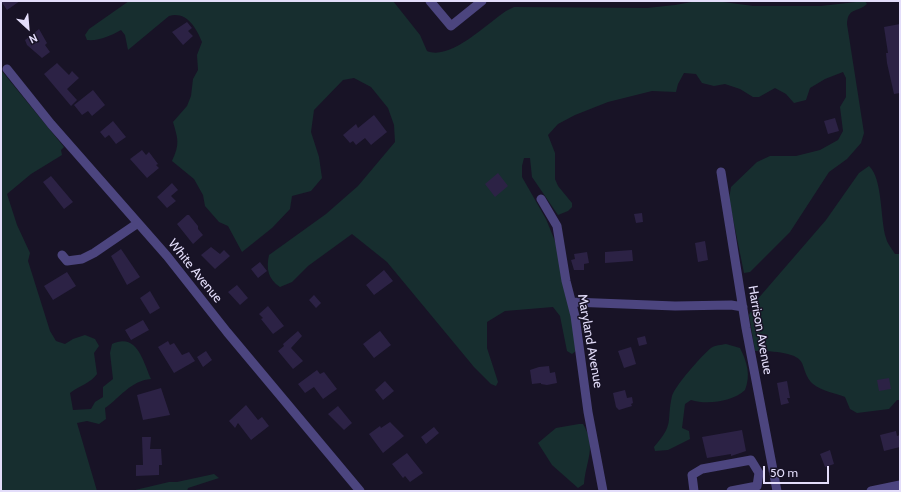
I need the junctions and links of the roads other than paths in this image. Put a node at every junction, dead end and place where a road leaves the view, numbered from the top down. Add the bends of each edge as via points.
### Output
1 (430, 1) edge
2 (482, 1) edge
3 (7, 69) dead end
4 (721, 172) dead end
5 (541, 199) dead end
6 (138, 223) junction
7 (62, 256) dead end
8 (572, 302) junction
9 (743, 307) junction
10 (900, 485) edge
11 (360, 491) edge
12 (603, 491) edge
13 (694, 491) edge
14 (731, 491) edge
15 (777, 491) edge
16 (871, 491) edge

1 - 2 street via 451,26
3 - 6 street, White Avenue via 51,124
4 - 9 street, Harrison Avenue
5 - 8 street, Maryland Avenue via 557,226
6 - 7 street via 82,259 67,261
6 - 11 street, White Avenue
8 - 9 street
8 - 12 street, Maryland Avenue
9 - 15 street, Harrison Avenue
10 - 16 street
13 - 14 street via 692,475 702,469 751,460 759,473 757,486

